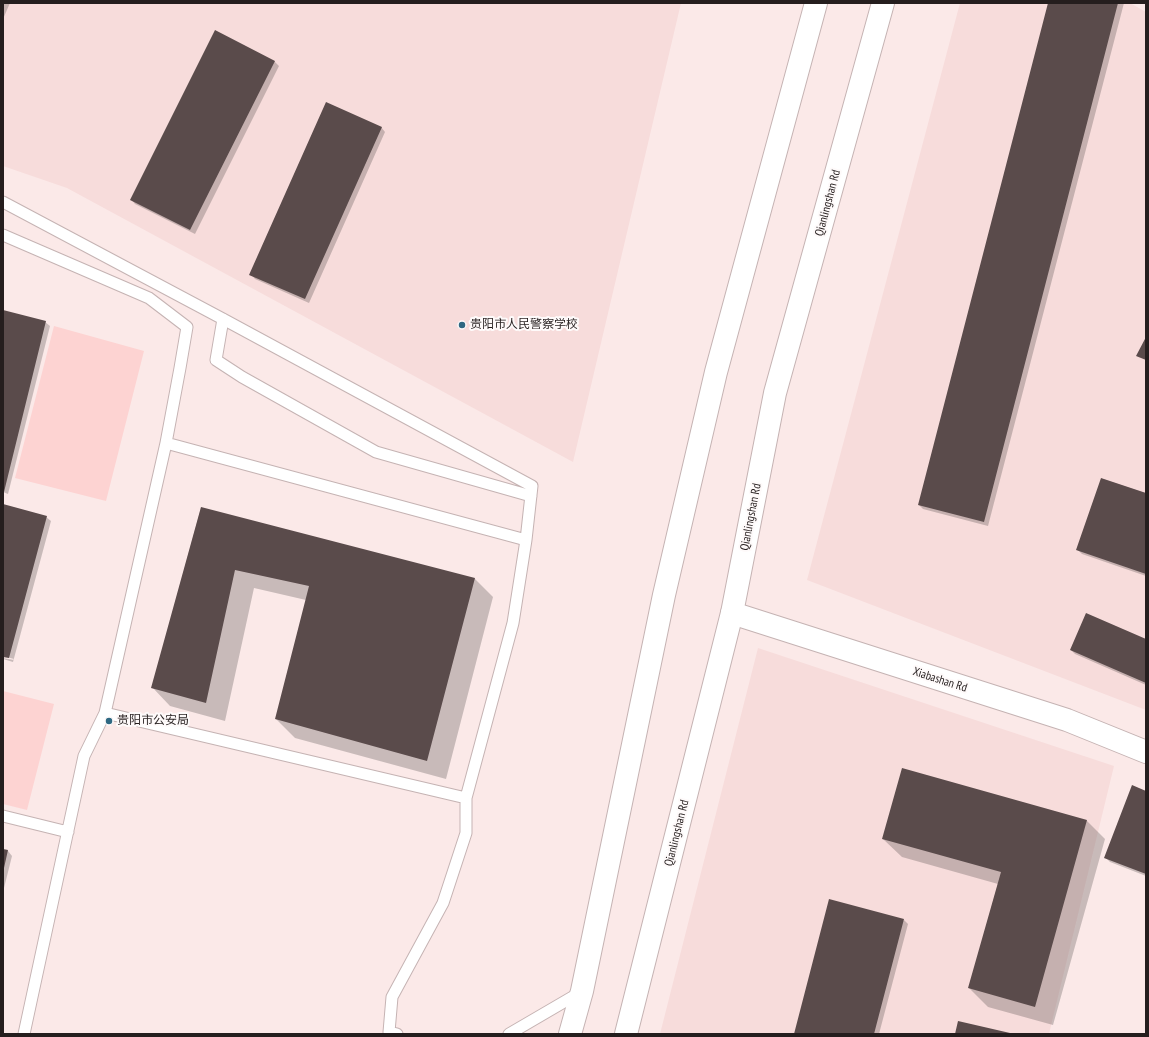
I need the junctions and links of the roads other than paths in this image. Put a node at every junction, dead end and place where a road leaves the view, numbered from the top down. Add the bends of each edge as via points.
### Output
1 (816, 3) edge
2 (883, 3) edge
3 (3, 202) edge
4 (3, 235) edge
5 (223, 320) junction
6 (166, 443) junction
7 (531, 496) junction
8 (526, 540) junction
9 (732, 613) junction
10 (105, 713) junction
11 (1146, 752) edge
12 (466, 798) junction
13 (3, 816) edge
14 (68, 832) junction
15 (582, 991) junction
16 (24, 1034) edge
17 (397, 1034) edge
18 (509, 1034) edge
19 (570, 1034) edge
20 (626, 1034) edge

1 - 15 main road via 716,372 664,595
2 - 9 main road, Qianlingshan Rd via 775,393
3 - 5 lane
4 - 6 lane via 149,298 187,327
5 - 7 lane via 532,486
5 - 7 lane via 216,360 242,377 376,452
6 - 8 lane
6 - 10 lane
7 - 8 lane
8 - 12 lane via 513,623
9 - 11 main road, Xiabashan Rd via 1067,720
9 - 20 main road, Qianlingshan Rd
10 - 12 lane
10 - 14 lane via 84,756
12 - 17 lane via 466,833 443,903 392,997 389,1032
13 - 14 lane
14 - 16 lane
15 - 18 lane
15 - 19 main road

